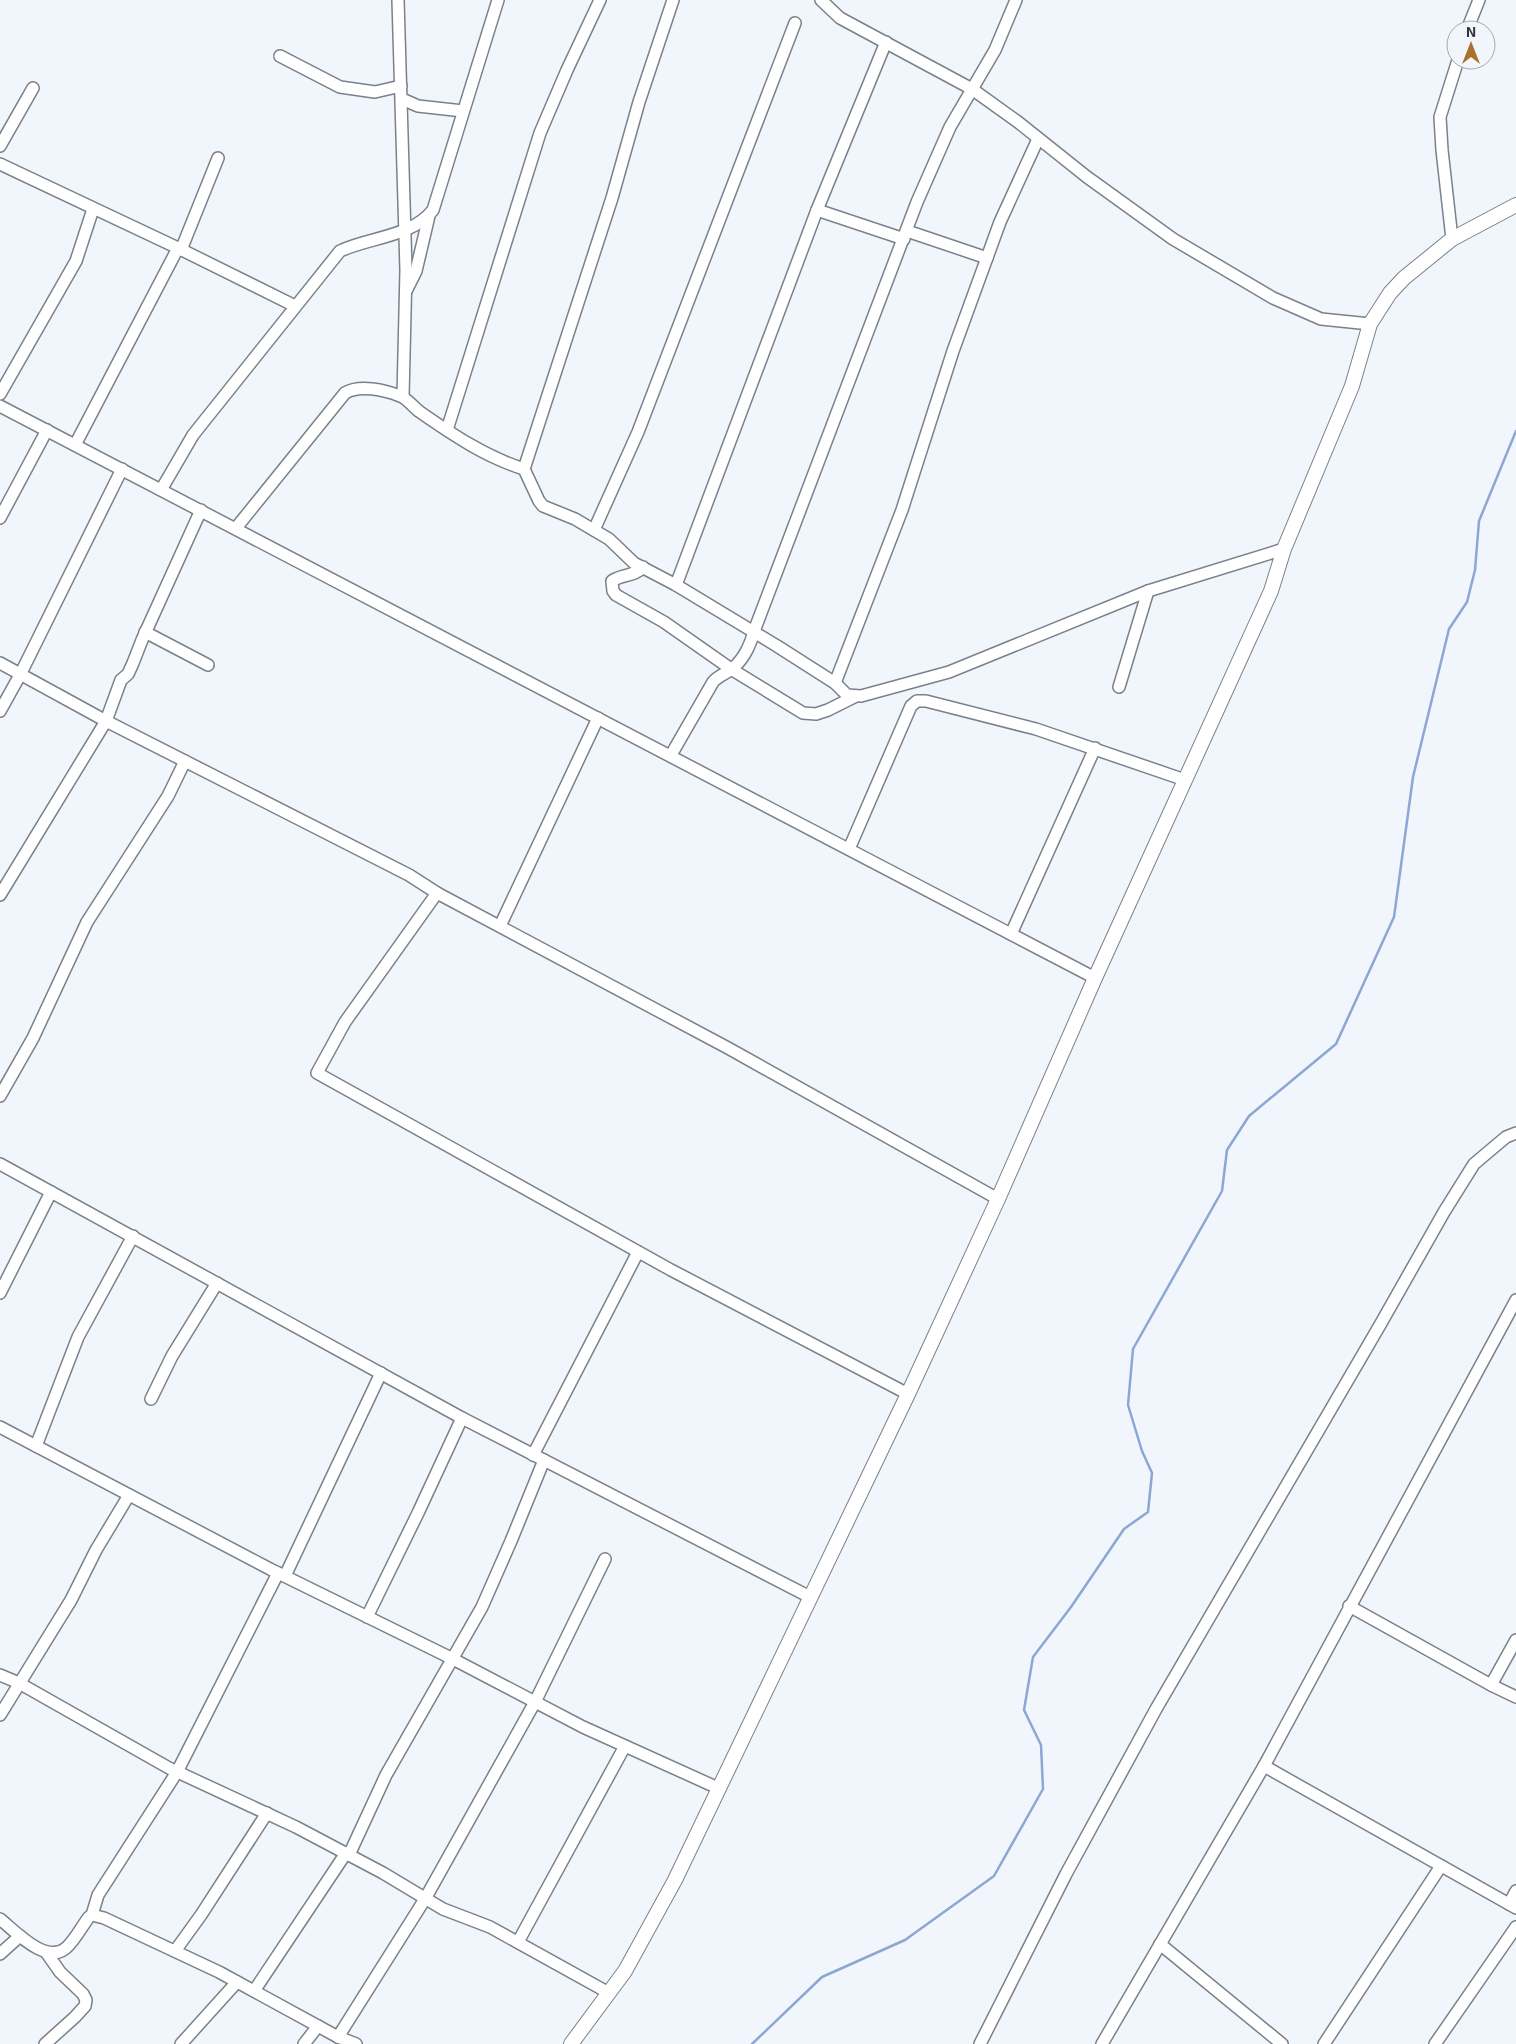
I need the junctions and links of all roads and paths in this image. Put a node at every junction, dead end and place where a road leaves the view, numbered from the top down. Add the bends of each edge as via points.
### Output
1 (398, 0) edge
2 (498, 0) edge
3 (600, 0) edge
4 (673, 0) edge
5 (820, 0) edge
6 (1479, 0) edge
7 (1015, 1) edge
8 (1472, 20) edge
9 (795, 23) dead end
10 (886, 42) junction
11 (280, 56) dead end
12 (1455, 70) edge
13 (401, 86) junction
14 (34, 88) dead end
15 (972, 89) junction
16 (402, 99) junction
17 (464, 111) junction
18 (1038, 138) junction
19 (0, 146) edge
20 (218, 158) dead end
21 (0, 164) edge
22 (1516, 205) edge
23 (93, 209) junction
24 (818, 210) junction
25 (429, 216) junction
26 (405, 230) junction
27 (906, 235) junction
28 (1452, 239) junction
29 (179, 249) junction
30 (987, 258) junction
31 (405, 292) junction
32 (295, 306) junction
33 (1370, 324) junction
34 (0, 394) edge
35 (402, 396) junction
36 (0, 406) edge
37 (47, 430) junction
38 (447, 430) junction
39 (75, 445) junction
40 (122, 469) junction
41 (524, 469) junction
42 (162, 490) junction
43 (201, 510) junction
44 (0, 518) edge
45 (236, 528) junction
46 (594, 530) junction
47 (1284, 549) junction
48 (643, 567) junction
49 (676, 585) junction
50 (1148, 591) junction
51 (145, 632) junction
52 (754, 633) junction
53 (0, 663) edge
54 (208, 665) dead end
55 (731, 669) junction
56 (20, 675) junction
57 (835, 683) junction
58 (1119, 687) dead end
59 (854, 697) junction
60 (0, 711) edge
61 (598, 718) junction
62 (106, 721) junction
63 (1095, 748) junction
64 (671, 756) junction
65 (185, 761) junction
66 (1185, 780) junction
67 (849, 849) junction
68 (437, 892) junction
69 (0, 895) edge
70 (500, 926) junction
71 (1012, 934) junction
72 (1095, 978) junction
73 (0, 1096) edge
74 (1516, 1133) edge
75 (0, 1164) edge
76 (51, 1192) junction
77 (998, 1199) junction
78 (133, 1236) junction
79 (638, 1252) junction
80 (217, 1283) junction
81 (0, 1293) edge
82 (1516, 1300) edge
83 (380, 1373) junction
84 (908, 1394) junction
85 (151, 1399) dead end
86 (462, 1418) junction
87 (0, 1427) edge
88 (36, 1446) junction
89 (533, 1455) junction
90 (544, 1460) junction
91 (128, 1495) junction
92 (605, 1560) dead end
93 (281, 1574) junction
94 (810, 1597) junction
95 (1349, 1606) junction
96 (367, 1617) junction
97 (1516, 1640) edge
98 (451, 1658) junction
99 (0, 1675) edge
100 (19, 1683) junction
101 (1491, 1685) junction
102 (1516, 1697) edge
103 (535, 1702) junction
104 (0, 1715) edge
105 (625, 1746) junction
106 (1264, 1766) junction
107 (177, 1772) junction
108 (718, 1788) junction
109 (267, 1813) junction
110 (348, 1854) junction
111 (1441, 1866) junction
112 (1516, 1891) edge
113 (425, 1899) junction
114 (1512, 1906) edge
115 (92, 1915) junction
116 (0, 1920) edge
117 (1516, 1928) edge
118 (20, 1936) junction
119 (518, 1942) junction
120 (1160, 1944) junction
121 (175, 1951) junction
122 (46, 1952) junction
123 (0, 1954) edge
124 (238, 1982) junction
125 (254, 1991) junction
126 (610, 1993) junction
127 (318, 2026) junction
128 (338, 2037) junction
129 (45, 2044) edge
130 (181, 2044) edge
131 (304, 2044) edge
132 (356, 2044) edge
133 (571, 2044) edge
134 (980, 2044) edge
135 (1102, 2044) edge
136 (1282, 2044) edge
137 (1324, 2044) edge
138 (1435, 2044) edge

1 - 13 street
2 - 17 street
3 - 38 street via 540,134
4 - 41 street
5 - 10 street via 840,18
6 - 8 street
7 - 15 street via 995,50
9 - 46 street via 638,432
10 - 15 street
10 - 24 street
11 - 13 street via 340,87 375,92
12 - 28 street via 1440,116
13 - 16 street
14 - 19 street
15 - 18 street
15 - 27 street via 950,127
16 - 17 street via 426,108
16 - 26 street
17 - 25 street
18 - 30 street
18 - 33 street via 1173,239 1273,298 1321,319
20 - 29 street
21 - 23 street
22 - 28 street
23 - 29 street
23 - 34 street via 76,261
24 - 27 street
24 - 49 street
25 - 26 street
25 - 31 street via 414,277
26 - 31 street
26 - 32 street via 356,243 340,251
27 - 30 street
27 - 52 street
28 - 33 street via 1404,278
29 - 32 street
29 - 39 street
30 - 57 street via 952,350 902,510
31 - 35 street
32 - 42 street via 193,436
33 - 47 street via 1352,386
35 - 38 street
35 - 45 street via 372,390 351,389 344,393
36 - 37 street
37 - 39 street
37 - 44 street
38 - 41 street via 484,454
39 - 40 street
40 - 42 street
40 - 56 street
41 - 46 street via 543,506
42 - 43 street
43 - 45 street
43 - 51 street
45 - 61 street
46 - 48 street
47 - 50 street
47 - 66 street via 1271,591
48 - 49 street
48 - 55 street via 634,574 612,581 616,595 664,622
49 - 52 street
50 - 58 street
50 - 59 street via 949,672
51 - 54 street
51 - 62 street via 128,674 121,680
52 - 55 street via 740,661
52 - 57 street
53 - 56 street
55 - 59 street via 803,713 816,714
55 - 64 street via 713,682
56 - 60 street
56 - 62 street
57 - 59 street
61 - 64 street
61 - 70 street
62 - 65 street
62 - 69 street
63 - 66 street
63 - 67 street via 1036,729 917,701 911,706
63 - 71 street
64 - 67 street
65 - 68 street
65 - 73 street via 168,796 87,922 33,1038
66 - 72 street
67 - 71 street
68 - 70 street
68 - 79 street via 344,1022 317,1073
70 - 77 street via 728,1048
71 - 72 street
72 - 77 street
74 - 134 street via 1506,1137 1474,1164 1444,1212 1156,1709 1066,1874
75 - 76 street
76 - 78 street
76 - 81 street
77 - 84 street
78 - 80 street
78 - 88 street via 78,1337
79 - 84 street
79 - 89 street
80 - 83 street
80 - 85 street via 172,1356
82 - 95 street
83 - 86 street
83 - 93 street
84 - 94 street
86 - 89 street
86 - 96 street
87 - 88 street
88 - 91 street
89 - 90 street
90 - 94 street
90 - 98 street via 482,1607
91 - 93 street
91 - 100 street via 71,1600
92 - 103 street
93 - 96 street
93 - 107 street
94 - 108 street
95 - 101 street
95 - 106 street
96 - 98 street
97 - 101 street
98 - 103 street
98 - 110 street via 386,1775
99 - 100 street
100 - 104 street
100 - 107 street
101 - 102 street
103 - 105 street
103 - 113 street
105 - 108 street
105 - 119 street
106 - 111 street
106 - 120 street
107 - 109 street
107 - 115 street via 98,1895
108 - 126 street via 675,1880
109 - 110 street
109 - 121 street
110 - 113 street
110 - 125 street
111 - 114 street
111 - 137 street
112 - 114 street
113 - 119 street
113 - 128 street
115 - 121 street
115 - 122 street via 65,1948
116 - 118 street
117 - 138 street
118 - 122 street
118 - 123 street
119 - 126 street
120 - 135 street
120 - 136 street
121 - 124 street
122 - 129 street via 60,1972 83,1994 86,2006
124 - 125 street
124 - 130 street
125 - 127 street
126 - 133 street
127 - 128 street
127 - 131 street
128 - 132 street

